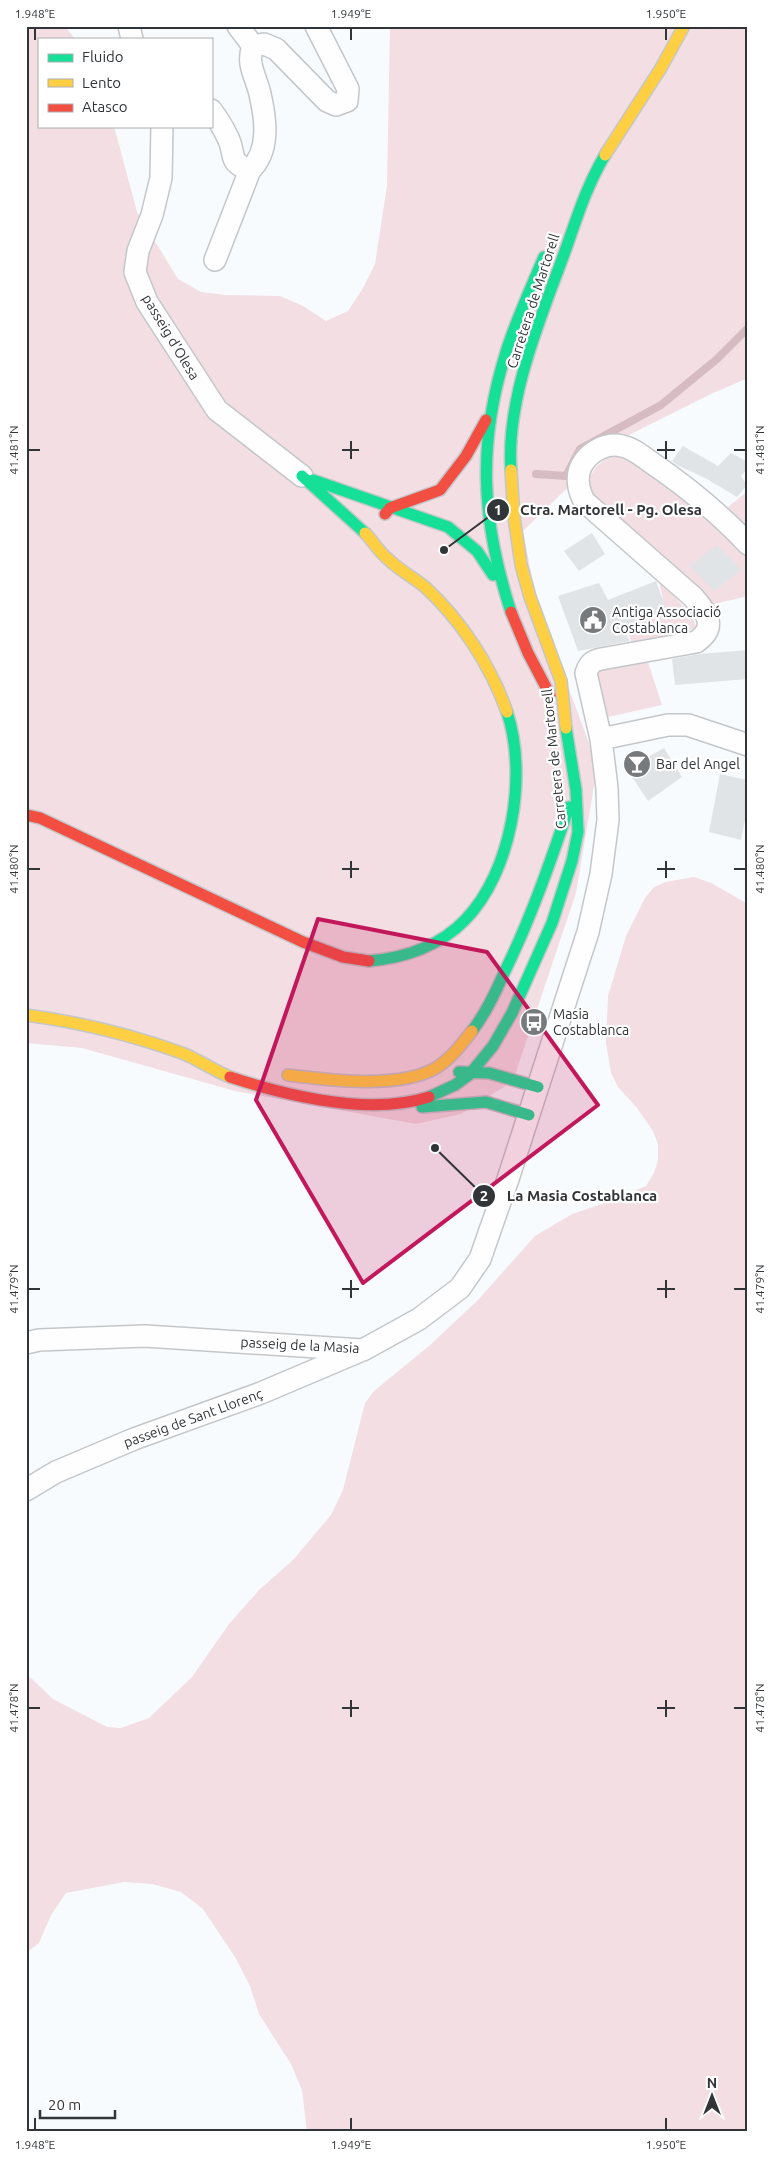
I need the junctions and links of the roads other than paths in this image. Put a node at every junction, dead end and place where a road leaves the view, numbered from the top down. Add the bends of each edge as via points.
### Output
1 (238, 26) edge
2 (316, 26) edge
3 (684, 26) edge
4 (253, 46) junction
5 (212, 111) edge
6 (162, 128) edge
7 (250, 170) junction
8 (584, 193) junction
9 (564, 220) dead end
10 (550, 242) dead end
11 (215, 260) dead end
12 (492, 410) junction
13 (511, 451) junction
14 (302, 476) junction
15 (440, 490) junction
16 (456, 494) dead end
17 (482, 503) junction
18 (390, 508) junction
19 (474, 514) dead end
20 (462, 521) dead end
21 (448, 527) junction
22 (370, 538) junction
23 (748, 544) edge
24 (518, 559) junction
25 (500, 586) junction
26 (565, 722) junction
27 (601, 739) junction
28 (748, 746) edge
29 (575, 789) junction
30 (26, 815) edge
31 (500, 982) junction
32 (26, 1015) edge
33 (186, 1055) junction
34 (219, 1060) dead end
35 (476, 1070) junction
36 (279, 1073) dead end
37 (412, 1075) junction
38 (538, 1087) junction
39 (390, 1103) junction
40 (493, 1103) junction
41 (529, 1115) junction
42 (26, 1343) edge
43 (363, 1350) junction
44 (26, 1490) edge

1 - 4 street
2 - 4 street via 348,90 347,101 336,105 327,101 276,49 264,44
3 - 8 main road, Carretera de Martorell
4 - 7 street via 249,56 260,94 264,150
5 - 7 street via 230,143 232,156 240,167
6 - 14 street, passeig d'Olesa via 161,178 152,215 138,251 135,272 147,302 217,410
7 - 11 street
8 - 9 main road
8 - 13 main road, Carretera de Martorell via 530,356
10 - 12 main road via 506,352
12 - 15 main road via 466,456
12 - 17 main road
13 - 17 main road via 496,494
13 - 24 main road, Carretera de Martorell
14 - 18 main road
14 - 22 main road
15 - 16 main road
15 - 18 main road
17 - 19 main road
17 - 24 main road via 494,514
17 - 25 main road
18 - 21 main road
18 - 22 main road
20 - 21 main road
21 - 25 main road via 477,551
22 - 30 main road via 386,558 424,585 456,618 493,681 513,730 517,778 499,863 474,910 454,930 436,942 405,955 367,961 339,956 40,818
23 - 27 street, passeig de la Masia via 704,501 636,453 622,446 606,446 588,456 580,467 578,483 585,502 693,597 705,611 708,622 704,637 696,642 592,661 586,673
24 - 26 main road, Carretera de Martorell via 560,680
25 - 26 main road via 526,648
26 - 29 main road, Carretera de Martorell
27 - 28 street via 668,725 688,725
27 - 38 street, passeig de la Masia via 608,788 608,820 601,874 588,932
29 - 31 main road via 540,891
29 - 35 main road, Carretera de Martorell via 578,832 560,903 514,1009
31 - 35 main road via 477,1050
31 - 37 main road via 472,1033 454,1055 435,1069
32 - 33 main road, Carretera de Martorell via 100,1028
33 - 34 main road
33 - 39 main road, Carretera de Martorell via 228,1076 288,1092 328,1099
35 - 37 main road
35 - 38 main road
35 - 39 main road, Carretera de Martorell via 437,1095 417,1101
35 - 40 main road via 484,1094
36 - 37 main road via 349,1081
38 - 41 street, passeig de la Masia
39 - 40 main road via 434,1108
40 - 41 main road
41 - 43 street, passeig de la Masia via 480,1259 460,1288 418,1319
42 - 43 street, passeig de la Masia via 145,1336
43 - 44 street, passeig de Sant Llorenç via 261,1393 134,1439 56,1472

